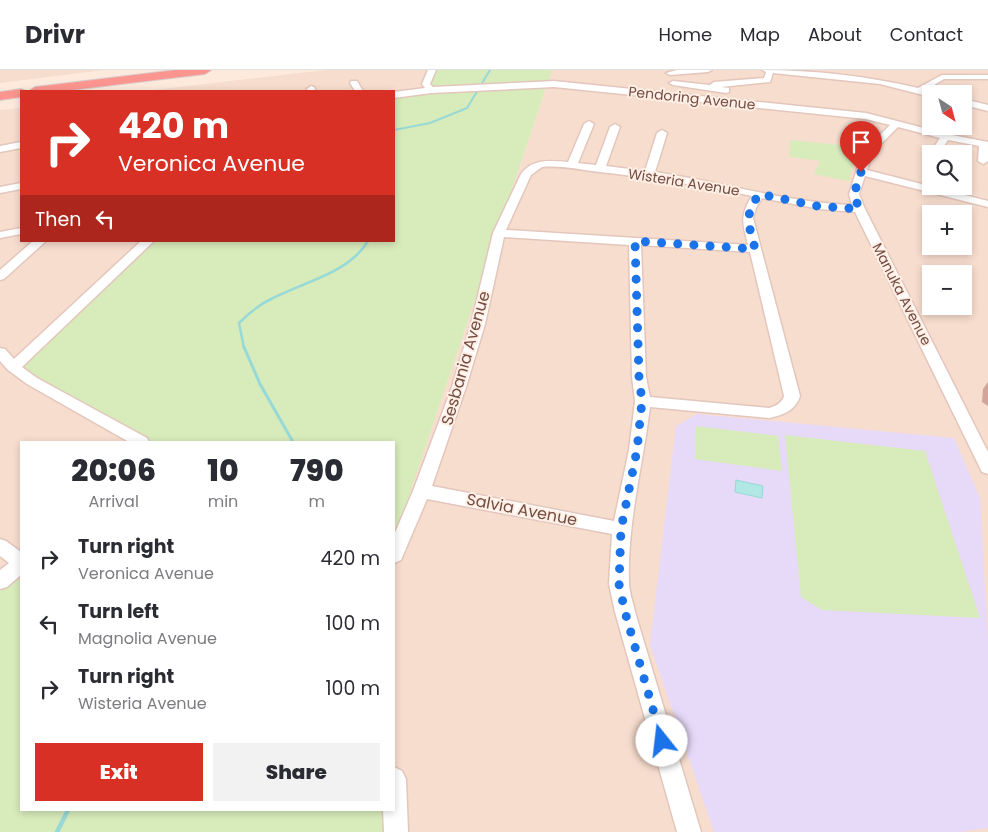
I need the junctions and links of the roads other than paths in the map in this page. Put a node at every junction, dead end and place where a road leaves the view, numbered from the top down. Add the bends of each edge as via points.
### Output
1 (204, 70) edge
2 (432, 70) edge
3 (708, 70) edge
4 (768, 71) edge
5 (669, 72) edge
6 (988, 77) edge
7 (354, 83) dead end
8 (673, 83) junction
9 (697, 86) junction
10 (43, 90) edge
11 (358, 90) edge
12 (431, 90) junction
13 (919, 91) junction
14 (746, 92) dead end
15 (922, 92) edge
16 (20, 93) edge
17 (395, 95) edge
18 (669, 95) junction
19 (0, 96) edge
20 (972, 104) edge
21 (988, 108) edge
22 (588, 124) dead end
23 (896, 124) junction
24 (615, 127) dead end
25 (662, 133) dead end
26 (946, 137) junction
27 (940, 145) edge
28 (986, 145) edge
29 (20, 146) edge
30 (0, 148) edge
31 (983, 161) dead end
32 (539, 164) joint
33 (572, 166) junction
34 (600, 169) junction
35 (861, 172) junction
36 (649, 175) junction
37 (20, 186) edge
38 (0, 190) edge
39 (759, 194) junction
40 (988, 204) edge
41 (859, 209) junction
42 (20, 231) edge
43 (499, 233) junction
44 (0, 235) edge
45 (635, 241) junction
46 (39, 242) edge
47 (147, 242) edge
48 (755, 249) junction
49 (0, 276) edge
50 (0, 352) edge
51 (13, 367) junction
52 (642, 401) junction
53 (139, 441) edge
54 (987, 465) edge
55 (422, 491) junction
56 (621, 529) junction
57 (0, 546) edge
58 (395, 553) edge
59 (20, 562) edge
60 (20, 564) edge
61 (0, 581) edge
62 (395, 806) edge
63 (396, 832) edge
64 (689, 832) edge

1 - 10 highway
2 - 12 street via 426,84
3 - 5 street
4 - 9 street via 768,79 764,81
4 - 13 street via 872,81
5 - 8 street
6 - 13 street via 942,77
7 - 11 street
8 - 9 street
8 - 18 street
9 - 14 street
12 - 17 street, Pendoring Avenue
12 - 18 street, Pendoring Avenue via 549,83
13 - 15 street
16 - 19 highway
18 - 23 street, Pendoring Avenue via 866,116
20 - 21 street
22 - 33 street
23 - 26 street, Pendoring Avenue
23 - 35 street, Manuka Avenue via 869,151
24 - 34 street
25 - 36 street
26 - 27 street
26 - 28 street, Pendoring Avenue
28 - 31 street
29 - 30 street
32 - 33 street, Wisteria Avenue
32 - 43 street, Sesbania Avenue via 526,174
33 - 34 street, Wisteria Avenue
34 - 36 street, Wisteria Avenue
35 - 40 street
35 - 41 street, Manuka Avenue via 854,194
36 - 39 street, Wisteria Avenue
37 - 38 street
39 - 41 street, Wisteria Avenue via 817,206
39 - 48 street via 747,218
41 - 54 street, Manuka Avenue
42 - 44 street
43 - 45 street
43 - 55 street, Sesbania Avenue via 460,387
45 - 48 street
45 - 52 street
46 - 49 street
47 - 51 street
48 - 52 street via 792,396 790,403 769,413
50 - 51 street
51 - 53 street
52 - 56 street via 637,450
55 - 56 street, Salvia Avenue
55 - 58 street, Sesbania Avenue
56 - 64 street via 619,584 625,612
57 - 59 street
60 - 61 street
62 - 63 street

